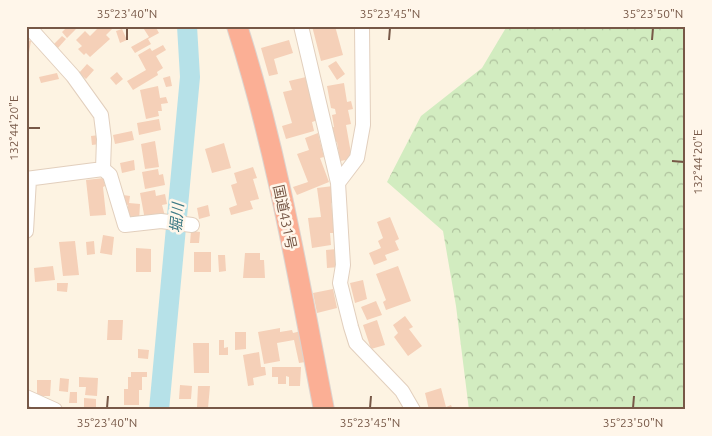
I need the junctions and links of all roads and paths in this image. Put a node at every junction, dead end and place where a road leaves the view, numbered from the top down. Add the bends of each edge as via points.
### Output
1 (28, 26) edge
2 (237, 26) edge
3 (301, 26) edge
4 (362, 26) edge
5 (103, 169) junction
6 (28, 179) edge
7 (338, 184) junction
8 (192, 225) dead end
9 (26, 231) edge
10 (26, 397) edge
11 (55, 410) edge
12 (324, 410) edge
13 (413, 410) edge

1 - 5 street via 73,76 101,115
2 - 12 highway, 国道431号 via 253,76 282,201
3 - 7 street
4 - 7 street via 364,125 358,158
5 - 6 street
5 - 8 street via 110,175 125,225 161,221
6 - 9 street
7 - 13 street via 343,249 340,283 351,327 356,342 402,391
10 - 11 street

